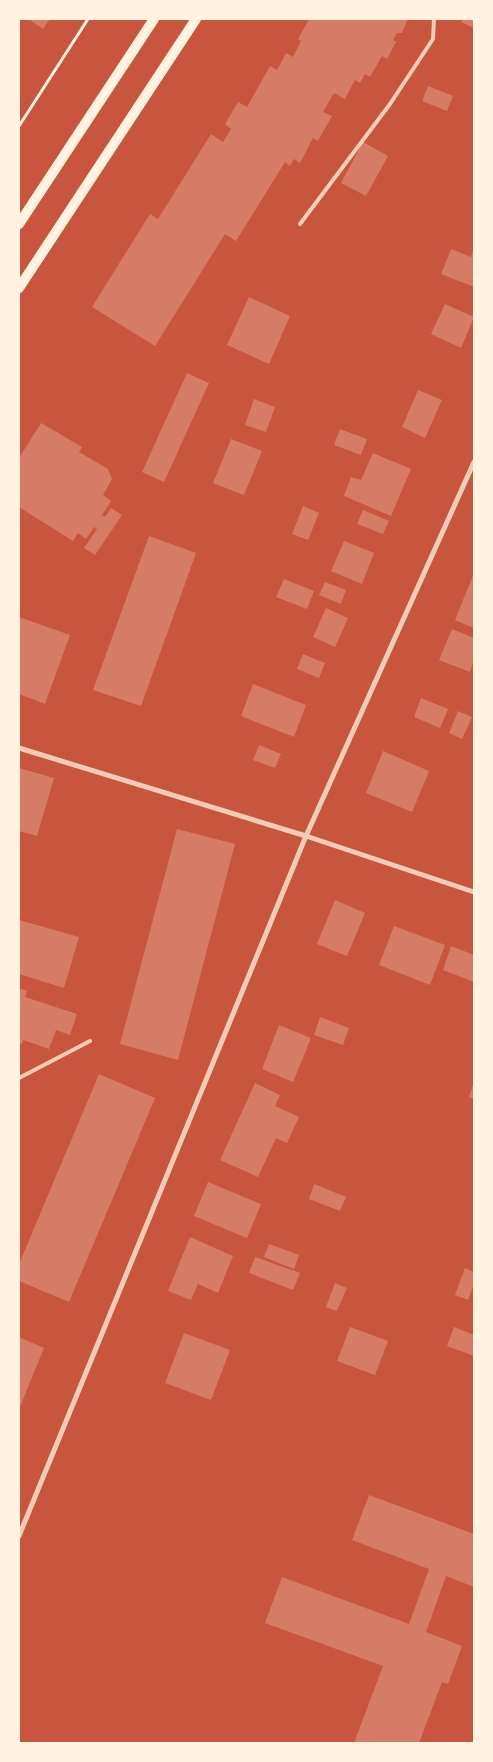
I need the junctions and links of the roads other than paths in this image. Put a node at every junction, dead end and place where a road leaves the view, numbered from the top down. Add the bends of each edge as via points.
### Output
1 (154, 19) edge
2 (196, 19) edge
3 (434, 19) edge
4 (19, 224) edge
5 (300, 224) dead end
6 (19, 288) edge
7 (474, 462) edge
8 (19, 748) edge
9 (306, 836) junction
10 (474, 892) edge
11 (90, 1041) dead end
12 (19, 1078) edge
13 (19, 1536) edge

1 - 4 main road
2 - 6 main road
3 - 5 lane via 433,39 390,104
7 - 9 street
8 - 9 street
9 - 10 street
9 - 13 street
11 - 12 lane

